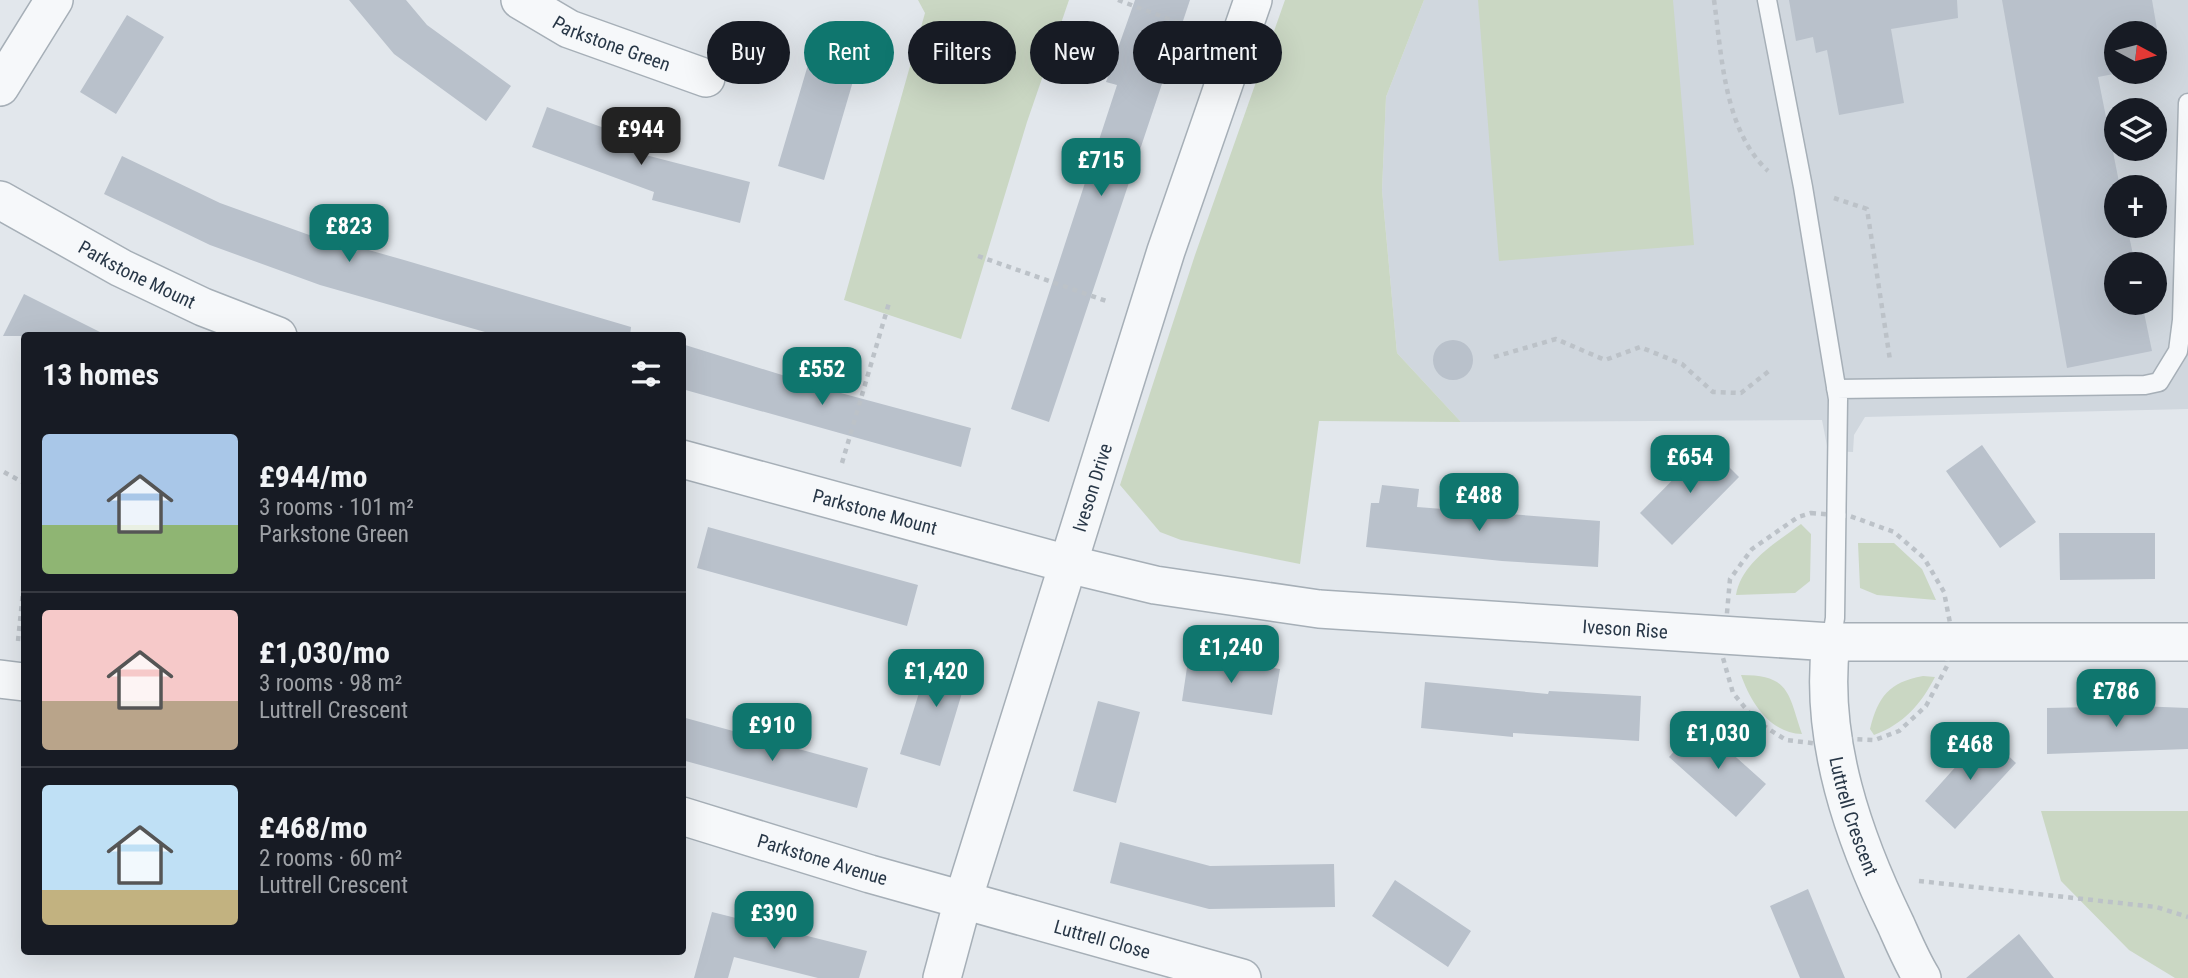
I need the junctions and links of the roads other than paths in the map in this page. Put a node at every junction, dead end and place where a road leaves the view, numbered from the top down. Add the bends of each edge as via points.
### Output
1 (54, 0) edge
2 (520, 0) edge
3 (1253, 0) edge
4 (1767, 0) edge
5 (706, 78) dead end
6 (0, 87) edge
7 (2188, 103) edge
8 (0, 200) edge
9 (268, 332) edge
10 (1836, 389) junction
11 (686, 459) edge
12 (1068, 564) junction
13 (1831, 642) junction
14 (2188, 642) edge
15 (686, 817) edge
16 (963, 900) junction
17 (942, 978) edge
18 (1242, 978) edge
19 (1922, 978) edge

1 - 6 street
2 - 5 street, Parkstone Green via 569,29
3 - 12 street, Iveson Drive via 1145,315
4 - 10 lane
7 - 10 lane via 2182,320 2178,351 2160,382
8 - 9 street, Parkstone Mount via 121,268
10 - 13 lane via 1835,618
11 - 12 street, Parkstone Mount
12 - 13 street, Iveson Rise via 1155,584 1319,610
12 - 16 street, Iveson Drive
13 - 14 street, Iveson Rise
13 - 19 street, Luttrell Crescent via 1834,742 1849,814 1880,893
15 - 16 street, Parkstone Avenue
16 - 17 street, Iveson Drive
16 - 18 street, Luttrell Close

